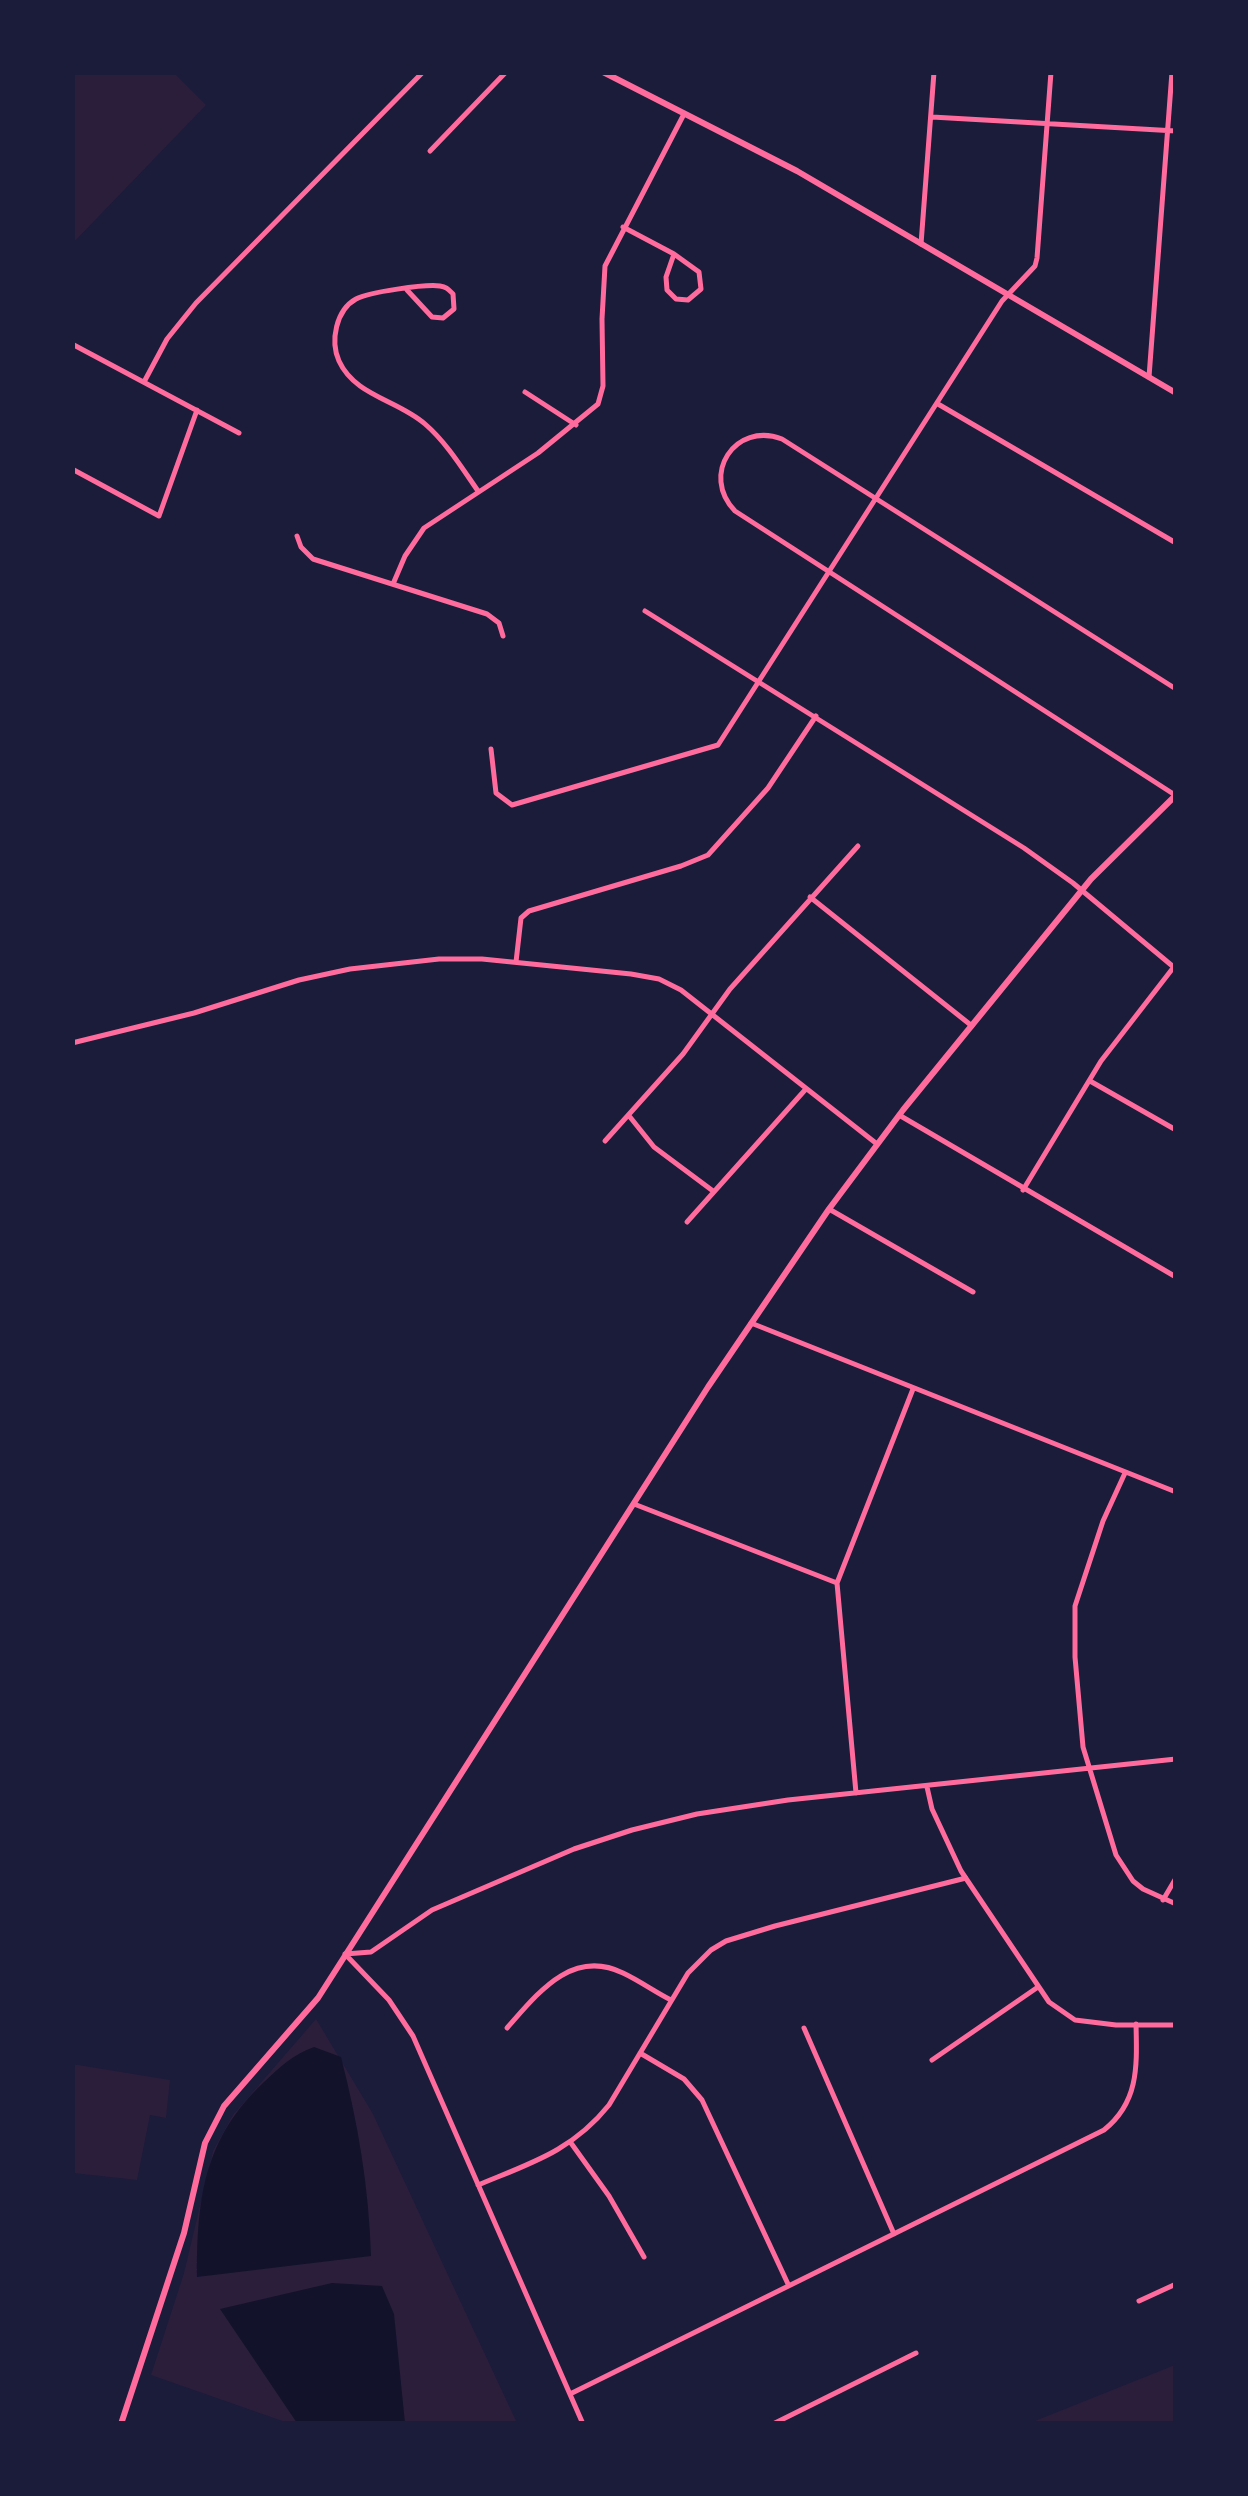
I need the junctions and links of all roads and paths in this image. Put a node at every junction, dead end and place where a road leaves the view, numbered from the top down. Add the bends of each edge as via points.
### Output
1 (423, 72) edge
2 (506, 72) edge
3 (604, 72) edge
4 (934, 72) edge
5 (1050, 72) edge
6 (1172, 72) edge
7 (684, 114) junction
8 (932, 117) junction
9 (1048, 122) junction
10 (1172, 131) edge
11 (430, 151) dead end
12 (624, 227) junction
13 (921, 244) junction
14 (674, 254) junction
15 (407, 290) junction
16 (1008, 295) junction
17 (72, 344) edge
18 (1149, 378) junction
19 (144, 382) junction
20 (525, 392) dead end
21 (1176, 393) edge
22 (938, 404) junction
23 (198, 410) junction
24 (576, 425) junction
25 (239, 432) dead end
26 (72, 468) edge
27 (478, 491) junction
28 (876, 497) junction
29 (297, 536) dead end
30 (1176, 542) edge
31 (829, 573) junction
32 (393, 584) junction
33 (646, 612) dead end
34 (504, 636) dead end
35 (759, 681) junction
36 (1176, 690) edge
37 (816, 716) junction
38 (491, 749) dead end
39 (1175, 795) edge
40 (858, 846) dead end
41 (1082, 891) junction
42 (810, 897) junction
43 (516, 962) junction
44 (1175, 968) edge
45 (712, 1014) junction
46 (972, 1026) junction
47 (72, 1044) edge
48 (1090, 1081) junction
49 (805, 1090) junction
50 (899, 1115) junction
51 (630, 1116) junction
52 (1176, 1130) edge
53 (605, 1141) dead end
54 (877, 1144) junction
55 (1024, 1190) junction
56 (713, 1192) junction
57 (829, 1208) junction
58 (687, 1222) dead end
59 (1176, 1278) edge
60 (974, 1292) dead end
61 (750, 1322) junction
62 (913, 1390) junction
63 (1125, 1473) junction
64 (1176, 1492) edge
65 (634, 1504) junction
66 (837, 1583) junction
67 (1176, 1759) edge
68 (1091, 1770) junction
69 (927, 1788) junction
70 (856, 1793) junction
71 (966, 1878) junction
72 (1176, 1878) edge
73 (1163, 1900) junction
74 (1176, 1904) edge
75 (346, 1954) junction
76 (1038, 1987) junction
77 (671, 2000) junction
78 (1136, 2024) junction
79 (1176, 2025) edge
80 (507, 2028) dead end
81 (804, 2028) dead end
82 (639, 2053) junction
83 (932, 2060) dead end
84 (571, 2143) junction
85 (478, 2185) junction
86 (894, 2234) junction
87 (644, 2257) dead end
88 (788, 2284) junction
89 (1176, 2284) edge
90 (1139, 2301) dead end
91 (916, 2352) dead end
92 (570, 2394) junction
93 (122, 2424) edge
94 (583, 2424) edge
95 (773, 2424) edge

1 - 19 street via 196,304
2 - 11 street
3 - 7 street
4 - 8 street
5 - 9 street
6 - 10 street
7 - 12 street
7 - 13 street
8 - 9 street
8 - 13 street
9 - 10 street
9 - 16 street via 1037,258
10 - 18 street
12 - 14 street
12 - 24 street via 605,266 602,396
13 - 16 street
14 - 14 street via 702,277 698,294 688,300 667,290
15 - 15 street via 432,317 448,316 454,308 446,287
15 - 27 street via 368,295 346,308 335,333 339,360 355,382 424,423
16 - 18 street
16 - 22 street
17 - 19 street
18 - 21 street
19 - 23 street
20 - 24 street
22 - 28 street
22 - 30 street
23 - 25 street
23 - 26 street via 159,516
24 - 27 street
27 - 32 street via 424,528
28 - 31 street
28 - 31 street via 782,439 755,435 727,454 720,480 730,506
28 - 36 street
29 - 32 street via 313,559
31 - 35 street
31 - 39 street
32 - 34 street via 486,614
33 - 35 street
35 - 37 street
35 - 38 street via 718,746 523,803 512,805 496,793
37 - 41 street
37 - 43 street via 768,788 708,855 529,911 521,918
39 - 41 street
40 - 42 street
41 - 44 street
41 - 46 street
42 - 45 street
42 - 46 street
43 - 45 street via 658,979
43 - 47 street via 439,959 350,969
44 - 48 street
45 - 49 street
45 - 51 street
46 - 50 street
48 - 52 street
48 - 55 street
49 - 54 street
49 - 56 street
50 - 54 street
50 - 55 street
51 - 53 street
51 - 56 street via 654,1147
54 - 57 street
55 - 59 street
56 - 58 street
57 - 60 street
57 - 61 street
61 - 62 street
61 - 65 street
62 - 63 street
62 - 66 street
63 - 64 street
63 - 68 street via 1075,1606 1083,1747
65 - 66 street
65 - 75 street
66 - 70 street
67 - 68 street
68 - 69 street
68 - 73 street via 1116,1855 1133,1880
69 - 70 street
69 - 71 street
70 - 75 street via 697,1814 632,1830 451,1901 371,1952
71 - 76 street
71 - 77 street via 726,1941 701,1958
72 - 73 street
73 - 74 street
75 - 85 street via 402,2017
75 - 93 street via 301,2020 224,2106 205,2142 184,2233
76 - 78 street via 1076,2020
76 - 83 street
77 - 80 street via 622,1972 587,1965 558,1976
77 - 82 street
78 - 79 street
78 - 86 street via 1134,2084 1112,2123
81 - 86 street
82 - 84 street via 609,2105
82 - 88 street via 684,2080 702,2100
84 - 85 street
84 - 87 street
85 - 92 street
86 - 88 street
88 - 92 street
89 - 90 street
91 - 95 street
92 - 94 street

